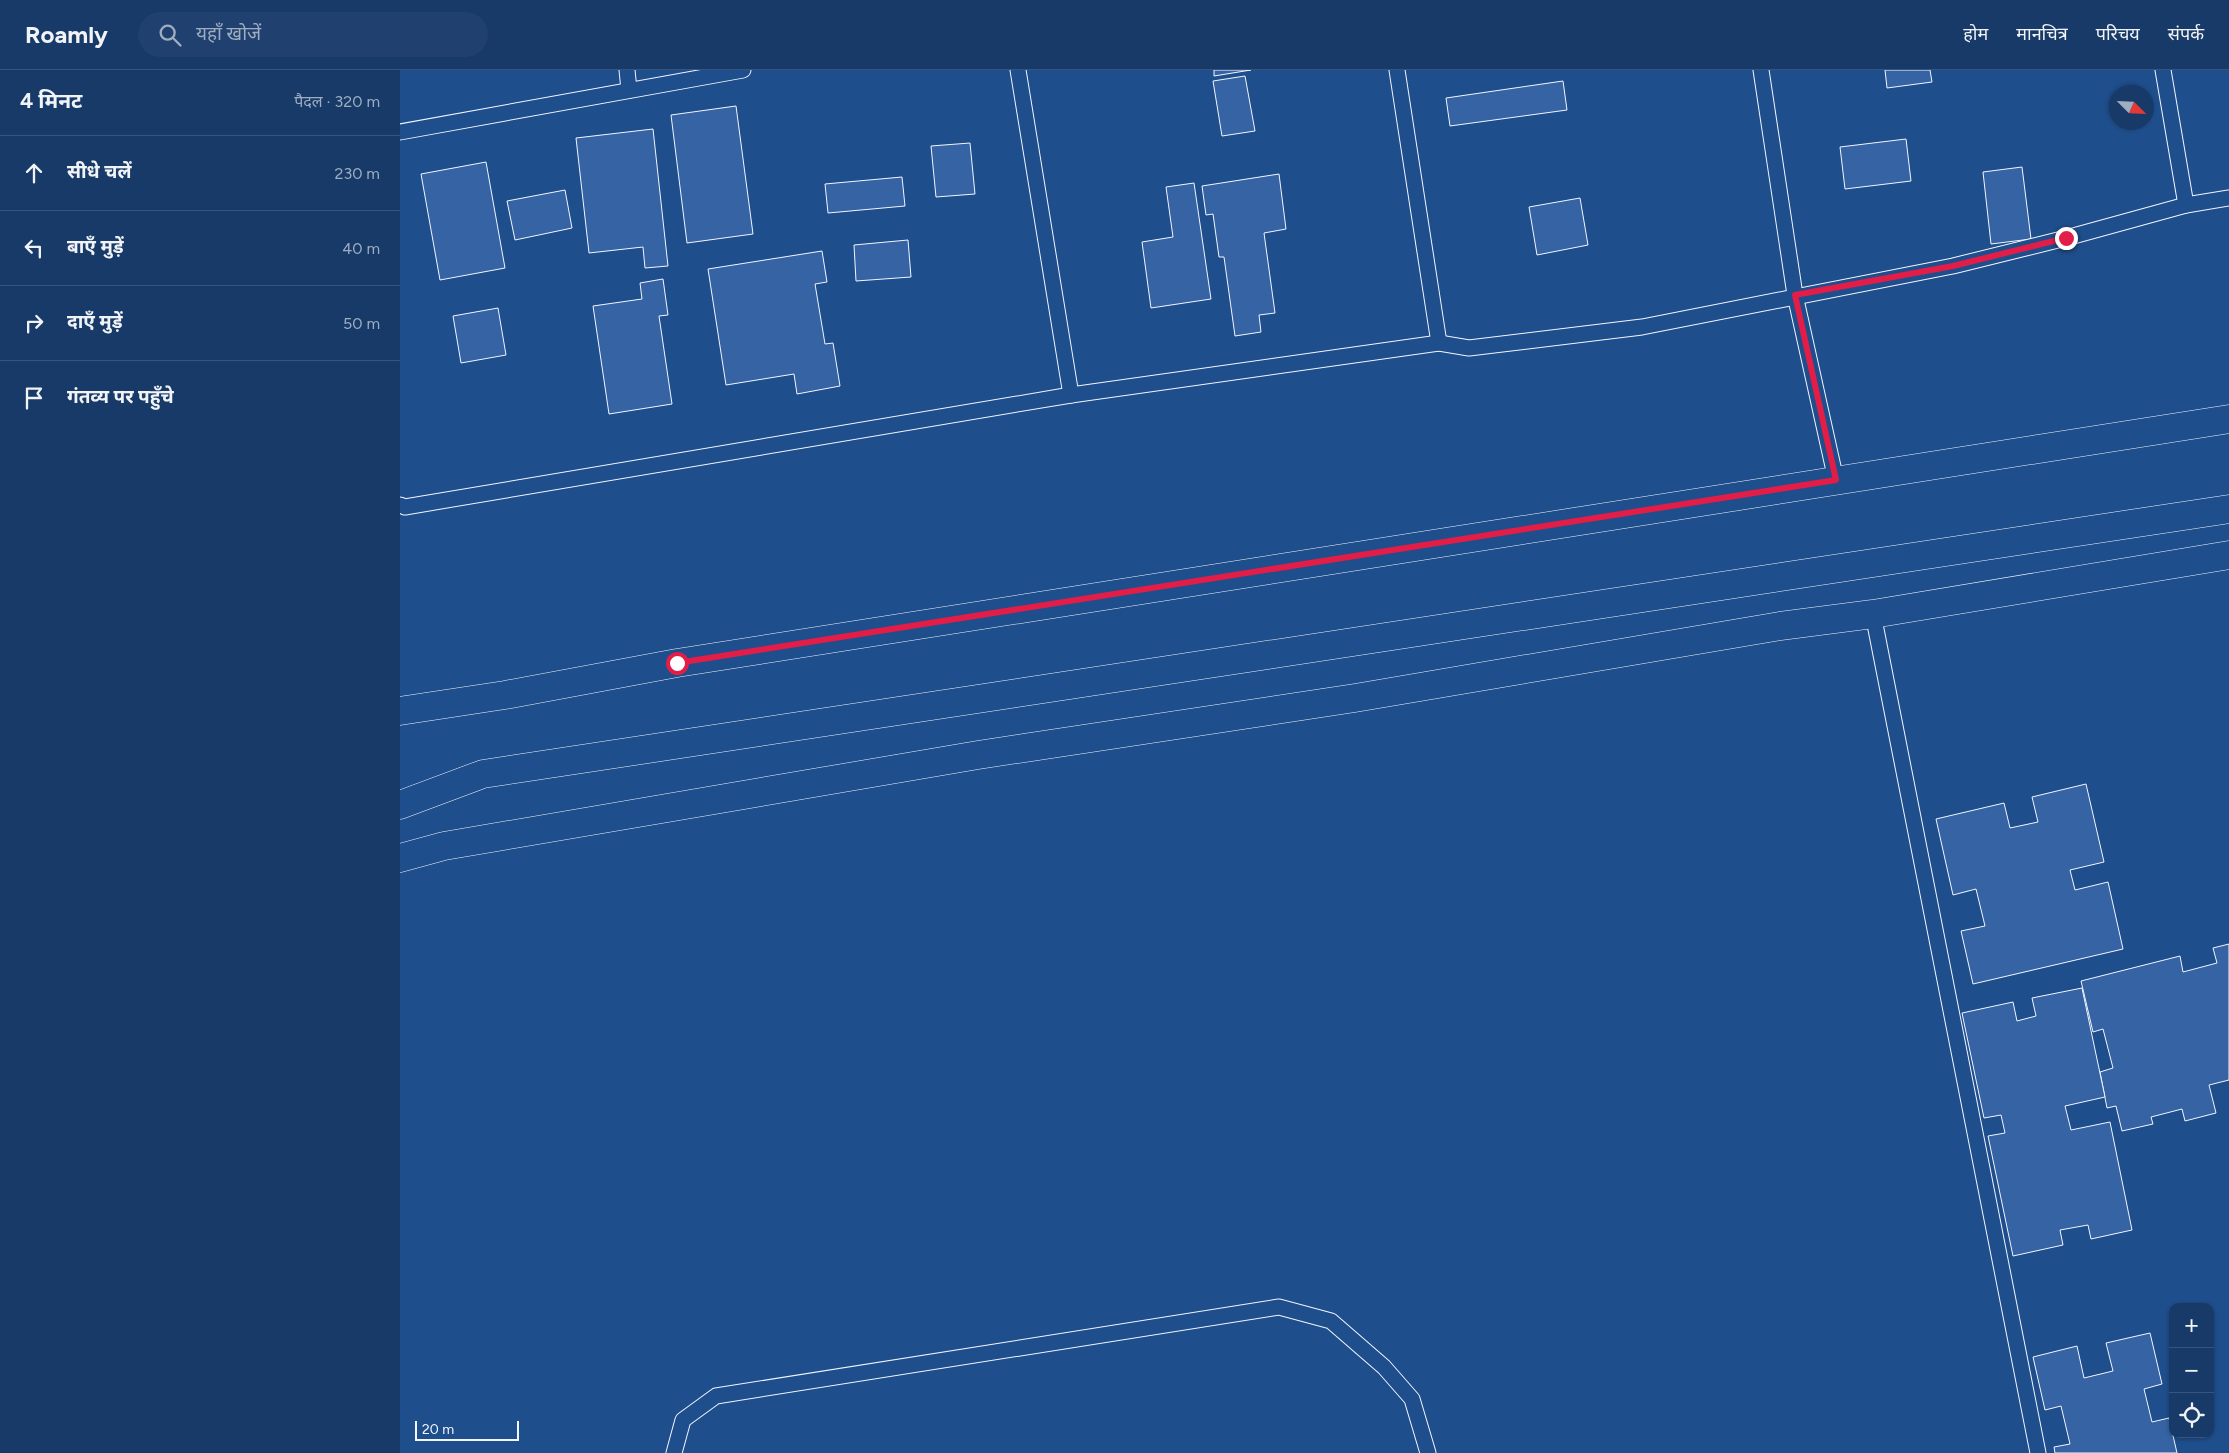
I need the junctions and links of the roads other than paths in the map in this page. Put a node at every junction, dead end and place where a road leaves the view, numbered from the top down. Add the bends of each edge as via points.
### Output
1 (627, 70) edge
2 (743, 70) edge
3 (1018, 70) edge
4 (1397, 70) edge
5 (1761, 70) edge
6 (2164, 70) edge
7 (629, 90) junction
8 (400, 132) edge
9 (2229, 198) edge
10 (2186, 205) junction
11 (1795, 295) junction
12 (1439, 343) junction
13 (1071, 396) junction
14 (2229, 419) edge
15 (1836, 480) junction
16 (400, 505) edge
17 (2229, 509) edge
18 (2229, 555) edge
19 (1872, 614) junction
20 (400, 711) edge
21 (400, 805) edge
22 (400, 858) edge
23 (674, 1453) edge
24 (1428, 1453) edge
25 (2038, 1453) edge

1 - 7 lane
2 - 7 lane
3 - 13 lane
4 - 12 lane
5 - 11 lane
6 - 10 lane
7 - 8 lane
9 - 10 lane
10 - 11 lane via 1953,266
11 - 12 lane via 1642,326 1469,348
11 - 15 lane
12 - 13 lane
13 - 16 lane via 405,507
14 - 15 street
15 - 20 street via 686,662
17 - 21 street via 483,774
18 - 19 street
19 - 22 street via 1780,626 1355,698 968,757 444,846
19 - 25 lane
23 - 24 lane via 683,1420 716,1396 1279,1307 1330,1321 1384,1367 1412,1399

